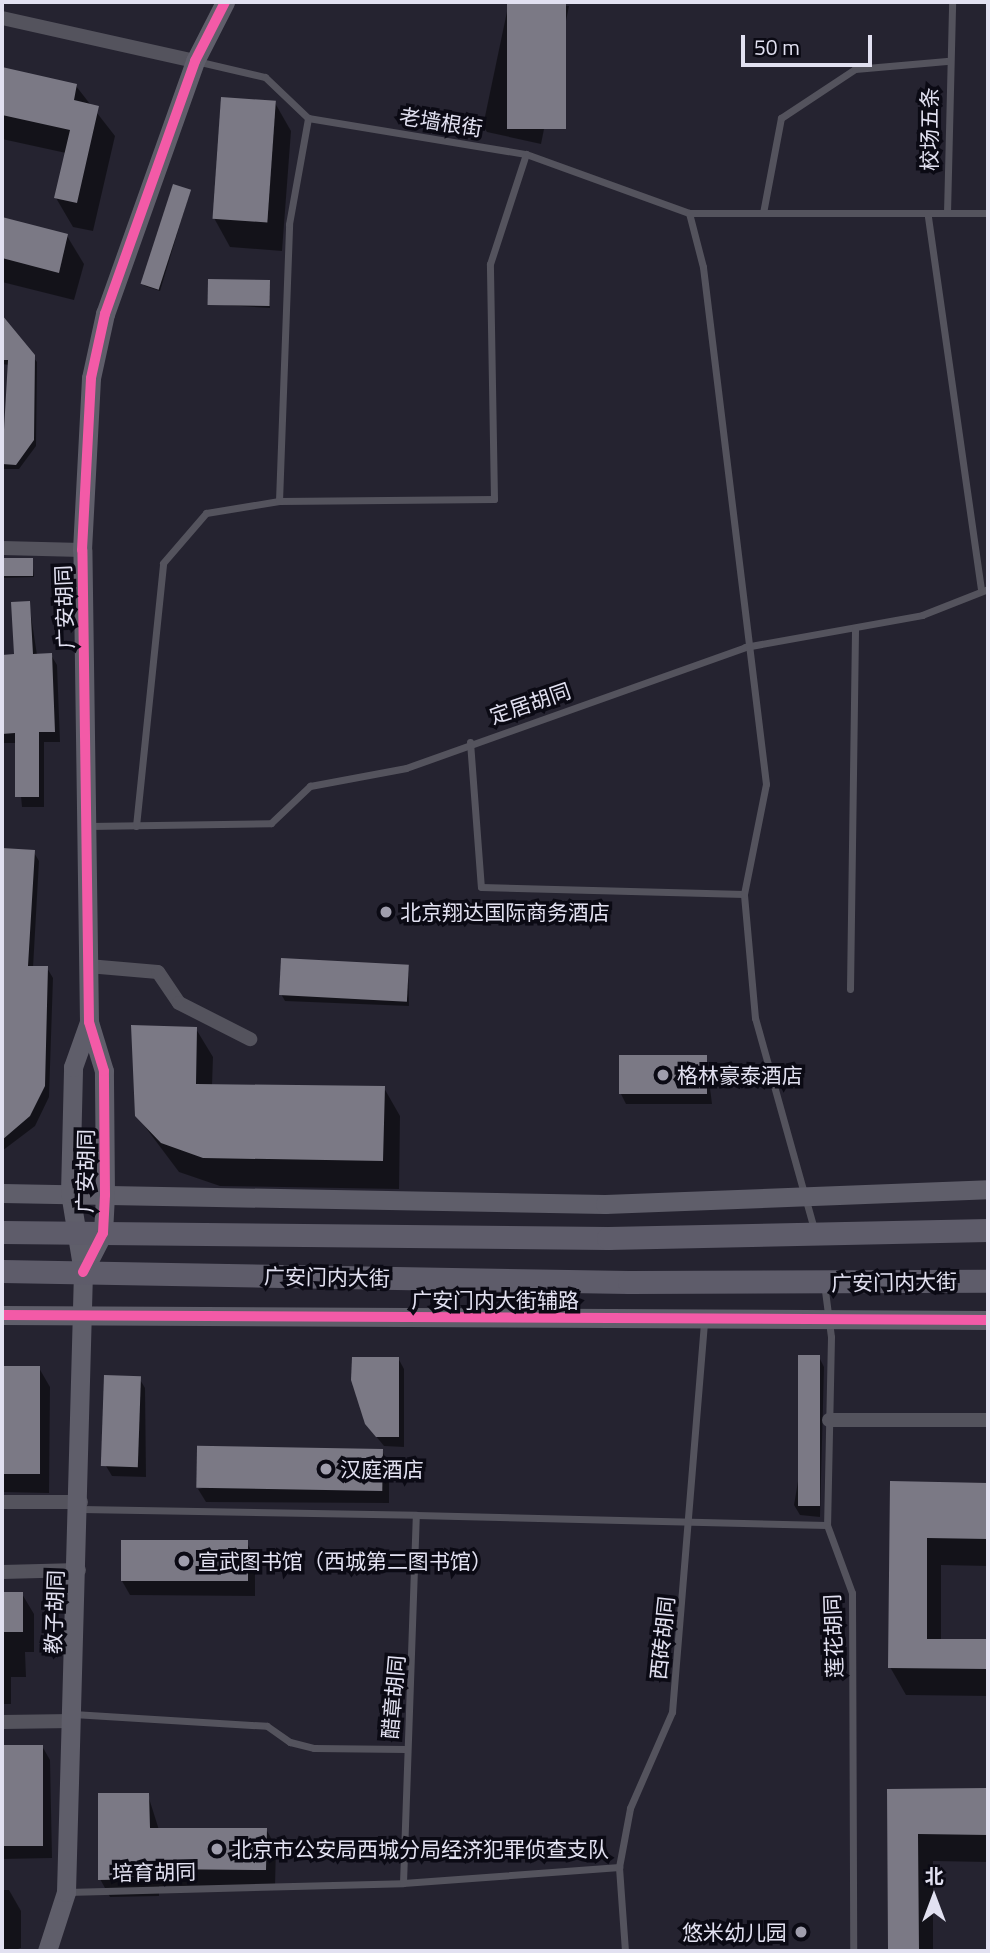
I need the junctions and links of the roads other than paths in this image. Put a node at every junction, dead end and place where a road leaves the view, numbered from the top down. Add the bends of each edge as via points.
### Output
1 (225, 2) edge
2 (952, 2) edge
3 (2, 18) edge
4 (195, 61) junction
5 (947, 61) junction
6 (308, 118) junction
7 (526, 154) junction
8 (689, 213) junction
9 (763, 213) junction
10 (988, 213) edge
11 (947, 214) junction
12 (928, 217) junction
13 (279, 501) junction
14 (2, 548) edge
15 (82, 550) junction
16 (985, 589) edge
17 (855, 629) junction
18 (745, 647) junction
19 (470, 742) junction
20 (89, 826) junction
21 (136, 826) junction
22 (744, 894) junction
23 (88, 966) junction
24 (850, 989) dead end
25 (89, 1022) junction
26 (250, 1039) dead end
27 (988, 1189) edge
28 (2, 1193) edge
29 (70, 1193) junction
30 (105, 1195) junction
31 (807, 1201) junction
32 (988, 1230) edge
33 (2, 1232) edge
34 (73, 1233) junction
35 (103, 1233) junction
36 (816, 1234) junction
37 (2, 1271) edge
38 (83, 1272) junction
39 (988, 1281) edge
40 (824, 1283) junction
41 (2, 1315) edge
42 (82, 1315) junction
43 (704, 1318) junction
44 (826, 1320) junction
45 (988, 1320) edge
46 (829, 1420) junction
47 (988, 1420) edge
48 (2, 1502) edge
49 (81, 1505) junction
50 (416, 1514) junction
51 (691, 1518) junction
52 (827, 1525) junction
53 (79, 1570) junction
54 (2, 1572) edge
55 (72, 1718) junction
56 (2, 1722) edge
57 (406, 1749) junction
58 (620, 1867) junction
59 (402, 1883) junction
60 (66, 1892) junction
61 (47, 1951) edge
62 (625, 1951) edge
63 (853, 1951) edge

1 - 4 street, 广安胡同
2 - 5 lane, 校场五条
3 - 4 street
4 - 6 lane via 265,77
4 - 15 street, 广安胡同 via 105,314 91,378
5 - 9 lane via 855,69 781,118
5 - 11 lane, 校场五条
6 - 7 lane, 老墙根街
6 - 13 lane via 289,224
7 - 8 lane, 老墙根街
7 - 13 lane via 490,264 494,499
8 - 9 lane, 老墙根街
8 - 18 lane via 703,267
9 - 12 lane, 老墙根街
10 - 11 lane, 老墙根街
11 - 12 lane, 老墙根街
12 - 16 lane
13 - 21 lane via 206,513 163,563
14 - 15 street
15 - 20 street, 广安胡同
16 - 17 lane, 定居胡同 via 922,615
17 - 18 lane, 定居胡同
17 - 24 lane
18 - 19 lane, 定居胡同
18 - 22 lane via 766,784
19 - 21 lane, 定居胡同 via 406,768 310,786 271,823
19 - 22 lane via 481,887
20 - 21 lane, 定居胡同
20 - 23 street, 广安胡同
22 - 31 lane via 755,1018
23 - 25 street, 广安胡同
23 - 26 street via 158,972 179,1003
25 - 29 street, 广安胡同 via 73,1067
25 - 30 street, 广安胡同 via 104,1071
27 - 31 street
28 - 29 street
29 - 30 street
29 - 34 street, 广安胡同
30 - 31 street via 472,1203
30 - 35 street, 广安胡同
31 - 36 lane
32 - 36 main road, 广安门内大街
33 - 34 main road, 广安门内大街
34 - 35 main road, 广安门内大街
34 - 38 street, 广安胡同
35 - 36 main road, 广安门内大街
35 - 38 street
37 - 38 main road, 广安门内大街
38 - 40 main road, 广安门内大街
38 - 42 street, 教子胡同
39 - 40 main road, 广安门内大街
40 - 44 lane, 莲花胡同
41 - 42 street, 广安门内大街辅路
42 - 43 street, 广安门内大街辅路
42 - 49 street, 教子胡同
43 - 44 street, 广安门内大街辅路
43 - 51 lane, 西砖胡同
44 - 45 street, 广安门内大街辅路
44 - 46 lane, 莲花胡同 via 831,1337
46 - 47 street
46 - 52 lane, 莲花胡同
48 - 49 street
49 - 50 lane
49 - 53 street, 教子胡同
50 - 51 lane
50 - 57 lane, 醋章胡同
51 - 52 lane
51 - 58 lane, 西砖胡同 via 672,1712 630,1808
52 - 63 lane, 莲花胡同 via 852,1592
53 - 54 street
53 - 55 street, 教子胡同
55 - 56 street
55 - 57 lane via 267,1726 290,1742 314,1748
55 - 60 street, 教子胡同
57 - 59 lane, 醋章胡同
58 - 59 lane, 培育胡同
58 - 62 lane, 西砖胡同
59 - 60 lane, 培育胡同
60 - 61 street, 教子胡同

